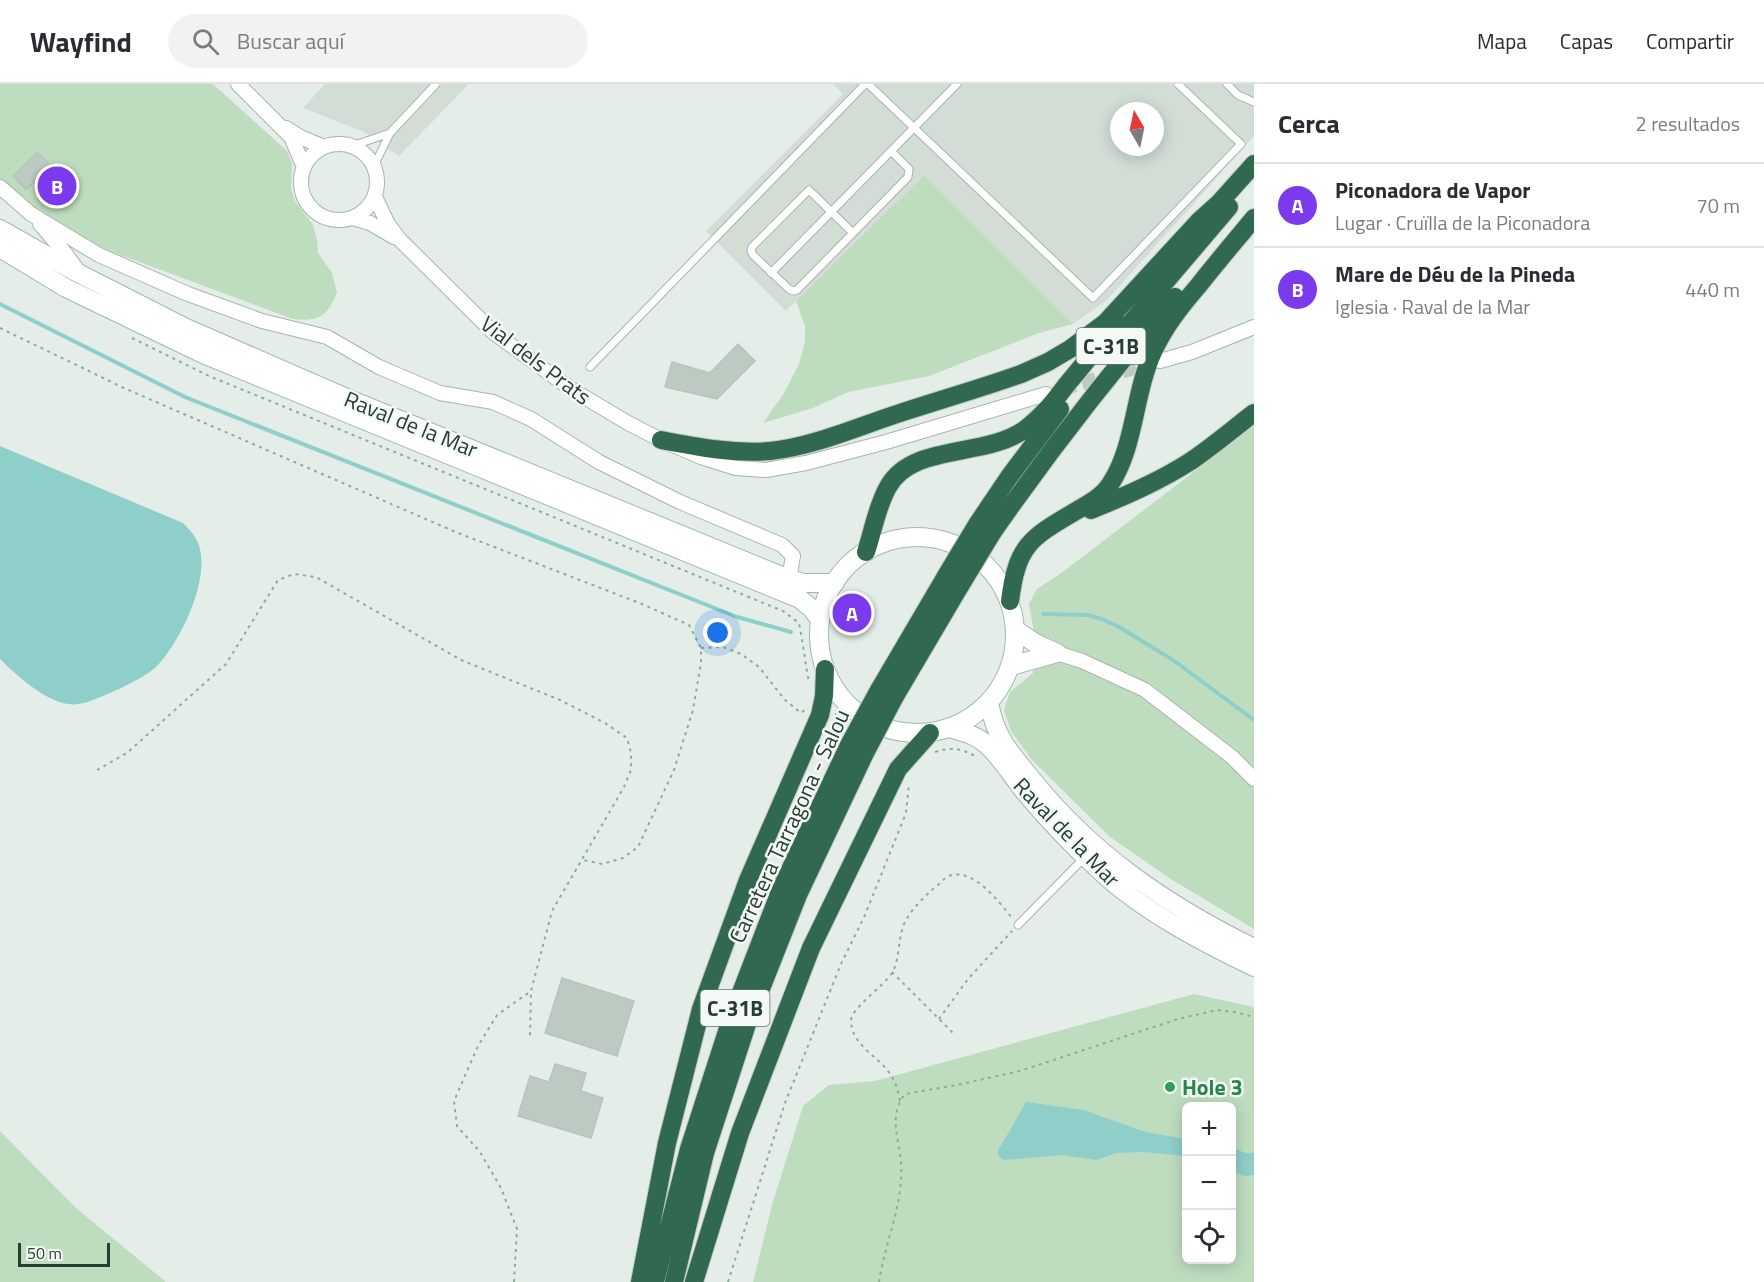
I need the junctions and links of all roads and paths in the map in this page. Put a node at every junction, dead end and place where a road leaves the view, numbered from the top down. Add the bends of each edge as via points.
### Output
1 (238, 84) edge
2 (436, 84) edge
3 (866, 84) edge
4 (957, 84) edge
5 (1178, 84) edge
6 (1227, 84) edge
7 (1254, 102) edge
8 (279, 124) junction
9 (915, 128) junction
10 (390, 133) junction
11 (352, 146) junction
12 (324, 147) junction
13 (892, 152) junction
14 (1254, 164) edge
15 (304, 166) junction
16 (374, 166) junction
17 (1254, 178) edge
18 (0, 187) edge
19 (375, 197) junction
20 (1218, 204) junction
21 (1254, 205) edge
22 (831, 212) junction
23 (31, 214) junction
24 (353, 218) junction
25 (1254, 218) edge
26 (0, 229) edge
27 (853, 234) junction
28 (399, 239) junction
29 (0, 248) edge
30 (771, 273) junction
31 (81, 275) junction
32 (1254, 327) edge
33 (0, 328) edge
34 (128, 336) dead end
35 (1160, 361) tunnel mouth
36 (590, 367) dead end
37 (1046, 394) tunnel mouth
38 (1254, 413) edge
39 (661, 440) junction
40 (985, 528) junction
41 (1045, 530) junction
42 (866, 552) junction
43 (789, 579) junction
44 (835, 583) junction
45 (1010, 601) junction
46 (820, 620) junction
47 (1016, 630) junction
48 (701, 648) junction
49 (1057, 653) junction
50 (1011, 666) junction
51 (825, 669) junction
52 (810, 690) dead end
53 (989, 702) junction
54 (822, 707) junction
55 (801, 713) dead end
56 (853, 724) dead end
57 (950, 728) junction
58 (930, 733) junction
59 (857, 749) junction
60 (930, 753) dead end
61 (908, 757) junction
62 (979, 758) dead end
63 (97, 770) dead end
64 (1254, 779) edge
65 (1085, 857) junction
66 (583, 860) junction
67 (1018, 925) junction
68 (1254, 948) edge
69 (1254, 967) edge
70 (892, 972) junction
71 (531, 991) junction
72 (1254, 1017) edge
73 (939, 1019) junction
74 (955, 1035) dead end
75 (530, 1038) dead end
76 (900, 1101) junction
77 (514, 1282) edge
78 (640, 1282) edge
79 (655, 1282) edge
80 (674, 1282) edge
81 (694, 1282) edge
82 (728, 1282) edge
83 (879, 1282) edge

1 - 8 street
2 - 10 lane
3 - 9 lane
3 - 36 lane
4 - 9 lane
5 - 9 lane via 1241,144 1093,298
6 - 7 lane via 1238,95
8 - 12 street
8 - 15 street via 291,137
9 - 13 lane
10 - 11 lane
10 - 16 lane
11 - 12 street
11 - 16 street
12 - 15 street
13 - 22 lane
13 - 27 lane via 909,169 908,177
14 - 20 highway
15 - 24 street via 301,186 308,205 324,218
16 - 19 street via 378,182
17 - 40 highway, C-31B via 1080,383 1009,477
18 - 23 street
19 - 24 street
19 - 28 street, Vial dels Prats
20 - 39 highway via 1105,323 1070,349 1021,374 846,432 771,451 703,448
20 - 42 highway via 1034,422 992,445 927,457 894,477 881,503
21 - 40 highway, C-31B
22 - 27 lane
22 - 30 lane
22 - 30 lane via 809,190 752,247 753,255
23 - 31 street
23 - 43 street via 99,255 188,294 262,321 327,337 379,367 440,393 493,402 531,418 599,462 782,545 793,556
24 - 28 street, Vial dels Prats
25 - 41 highway via 1162,332 1143,379 1129,440 1111,483 1091,503
26 - 31 street, Raval de la Mar
27 - 30 lane via 797,290 789,290
28 - 39 street, Vial dels Prats via 501,339 571,389
29 - 46 street, Raval de la Mar via 66,288 203,354 800,599
31 - 43 street, Raval de la Mar via 186,328 349,399
32 - 35 street
33 - 48 path via 124,388 458,533 689,625
34 - 52 path via 209,376 783,611 799,623
37 - 39 street, Vial dels Prats via 781,469 736,468
38 - 41 highway via 1170,473
40 - 59 highway, Carretera Tarragona - Salou / C-31B, bridge
41 - 45 highway via 1025,549 1016,568
42 - 44 street
42 - 45 street via 911,538 949,543 967,550 989,568
43 - 44 street, Raval de la Mar
44 - 46 street
45 - 47 street
46 - 51 street via 819,644
47 - 49 street
47 - 50 street
48 - 55 path via 723,647 741,654 759,667 785,700
48 - 66 path via 693,710 674,770 638,847 623,858 602,864
49 - 50 street
49 - 64 street via 1145,690 1232,757
50 - 53 street
51 - 54 highway
51 - 58 street via 844,701 866,719 892,730
53 - 57 street via 971,718
53 - 68 street, Raval de la Mar via 1003,742 1075,827 1154,892 1208,926
54 - 56 path
54 - 78 highway via 748,880 701,1009 667,1143
57 - 58 street
57 - 65 street, Raval de la Mar via 987,744
58 - 61 highway
59 - 79 highway, Carretera Tarragona - Salou / C-31B via 781,889 732,1016 689,1149
59 - 80 highway, Carretera Tarragona - Salou / C-31B via 747,1024 705,1153
60 - 62 path via 949,748
61 - 81 highway via 898,769 811,948 740,1133
61 - 82 path via 906,813 785,1103
63 - 66 path via 127,753 226,664 278,580 294,574 316,577 461,660 560,700 627,738 632,753 631,770
65 - 67 lane
65 - 69 street, Raval de la Mar via 1181,929
66 - 71 path via 552,911
67 - 70 path via 991,892 977,882 960,875 948,877 906,920
67 - 73 path via 968,979
70 - 73 path
70 - 76 path via 851,1019 861,1044 897,1084
71 - 75 path
71 - 77 path via 497,1015 478,1046 454,1101 457,1126 480,1152 501,1188 517,1229
72 - 76 path via 1216,1010 1178,1019 1020,1071 905,1094
73 - 74 path
76 - 83 path via 895,1128 901,1178

